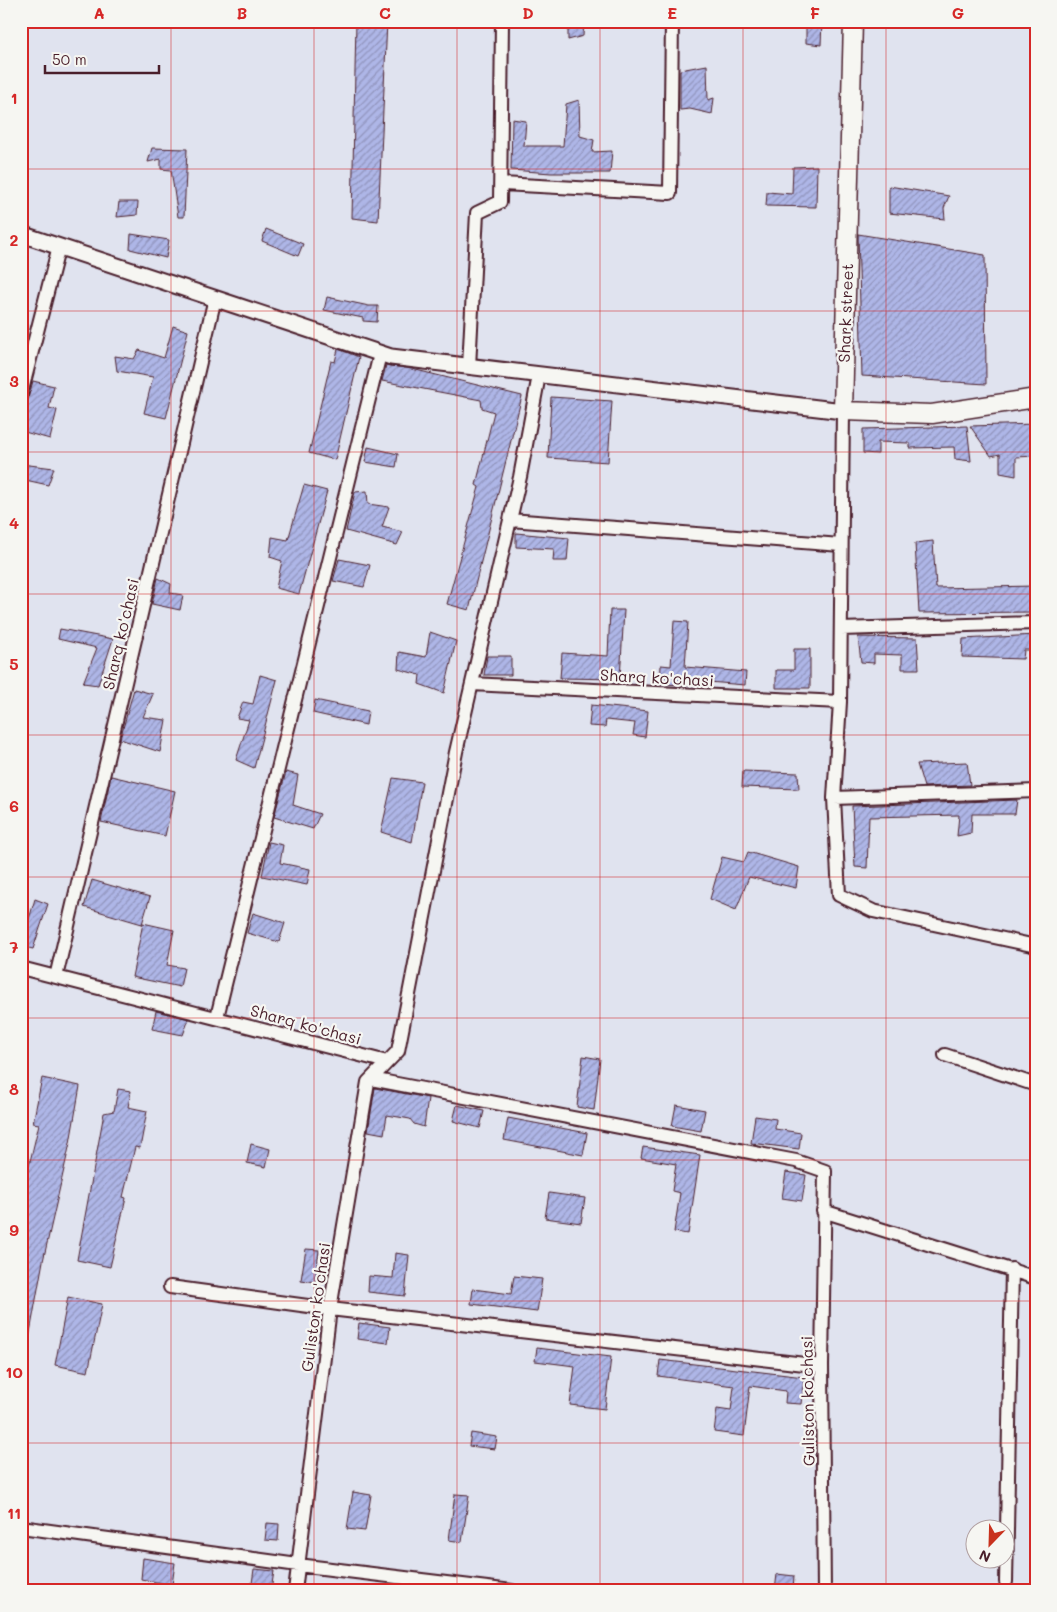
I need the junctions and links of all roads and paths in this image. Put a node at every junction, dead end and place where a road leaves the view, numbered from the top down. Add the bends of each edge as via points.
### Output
1 (502, 21) edge
2 (672, 21) edge
3 (853, 21) edge
4 (501, 184) junction
5 (21, 234) edge
6 (59, 246) junction
7 (215, 298) junction
8 (380, 354) junction
9 (469, 366) junction
10 (539, 375) junction
11 (21, 394) edge
12 (1036, 398) edge
13 (842, 411) junction
14 (510, 520) junction
15 (842, 545) junction
16 (1036, 623) edge
17 (841, 629) junction
18 (472, 684) junction
19 (840, 702) junction
20 (1036, 790) edge
21 (834, 798) junction
22 (1036, 946) edge
23 (21, 968) edge
24 (56, 977) junction
25 (217, 1018) junction
26 (945, 1055) dead end
27 (387, 1062) junction
28 (372, 1079) junction
29 (1036, 1085) edge
30 (823, 1211) junction
31 (1012, 1269) junction
32 (1036, 1278) edge
33 (170, 1287) dead end
34 (330, 1309) junction
35 (822, 1366) junction
36 (21, 1527) edge
37 (298, 1565) junction
38 (1006, 1582) dead end
39 (295, 1591) edge
40 (512, 1591) edge
41 (824, 1591) edge

1 - 4 street
2 - 4 street via 670,193
3 - 13 main road, Shark street
4 - 9 street via 500,202 476,213
5 - 6 street
6 - 7 street
6 - 11 street
7 - 8 street
7 - 24 street, Sharq ko'chasi
8 - 9 street
8 - 25 street
9 - 10 street
10 - 13 street
10 - 14 street, Guliston ko'chasi
12 - 13 main road via 932,414
13 - 15 street
14 - 15 street
14 - 18 street, Guliston ko'chasi
15 - 17 street
16 - 17 street
17 - 19 street
18 - 19 street, Sharq ko'chasi
18 - 27 street, Guliston ko'chasi via 398,1051
19 - 21 street
20 - 21 street
21 - 22 street via 839,896 873,911
23 - 24 street, Sharq ko'chasi
24 - 25 street, Sharq ko'chasi
25 - 27 street, Sharq ko'chasi
26 - 29 street
27 - 28 street, Guliston ko'chasi
28 - 30 street, Guliston ko'chasi via 796,1161 825,1171
28 - 34 street, Guliston ko'chasi via 368,1082
30 - 31 street
30 - 35 street, Guliston ko'chasi
31 - 32 street
31 - 38 street
33 - 34 street
34 - 35 street
34 - 37 street, Guliston ko'chasi
35 - 41 street, Guliston ko'chasi
36 - 37 street
37 - 39 street, Guliston ko'chasi
37 - 40 street

